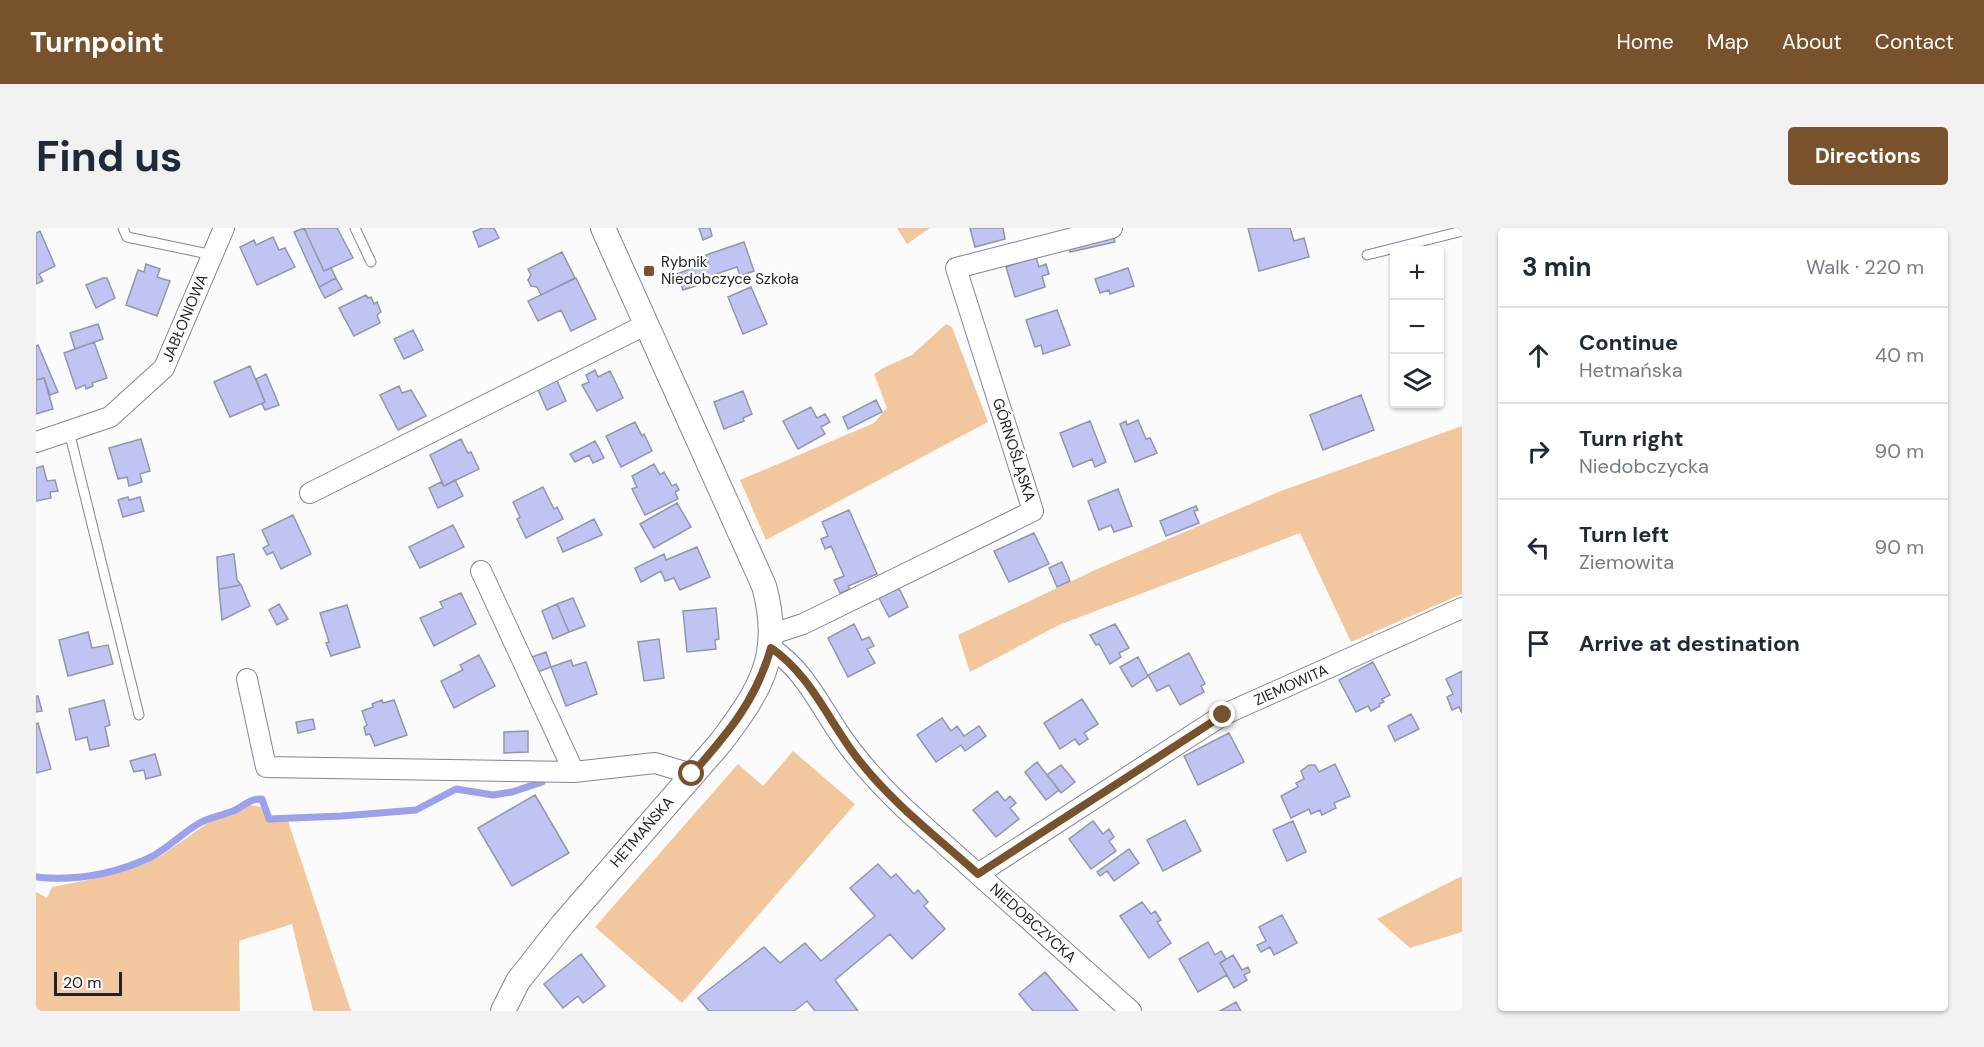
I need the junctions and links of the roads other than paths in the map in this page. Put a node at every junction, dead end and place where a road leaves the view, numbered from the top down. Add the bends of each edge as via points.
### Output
1 (123, 228) edge
2 (224, 228) edge
3 (355, 228) edge
4 (603, 228) edge
5 (1112, 228) edge
6 (1462, 231) edge
7 (213, 255) junction
8 (1367, 255) dead end
9 (371, 262) dead end
10 (645, 324) junction
11 (69, 431) junction
12 (36, 442) edge
13 (310, 494) dead end
14 (481, 571) dead end
15 (1462, 608) edge
16 (771, 641) junction
17 (247, 679) dead end
18 (139, 715) dead end
19 (574, 772) junction
20 (692, 774) junction
21 (978, 874) junction
22 (503, 1011) edge
23 (1131, 1011) edge

1 - 7 lane via 127,237
2 - 7 street, JABŁONIOWA
3 - 9 lane
4 - 10 street
5 - 16 street, GÓRNOŚLĄSKA via 956,268 1033,511
6 - 8 lane
7 - 11 street, JABŁONIOWA via 164,368 110,417
10 - 13 street
10 - 16 street via 759,575 772,619
11 - 12 street, JABŁONIOWA
11 - 18 lane
14 - 19 street
15 - 21 street, ZIEMOWITA via 1223,715
16 - 20 street, HETMAŃSKA via 764,673 742,713
16 - 21 street, NIEDOBCZYCKA via 797,670 839,734 879,783
17 - 19 street via 266,767
19 - 20 street via 655,764
20 - 22 street, HETMAŃSKA via 518,981
21 - 23 street, NIEDOBCZYCKA

